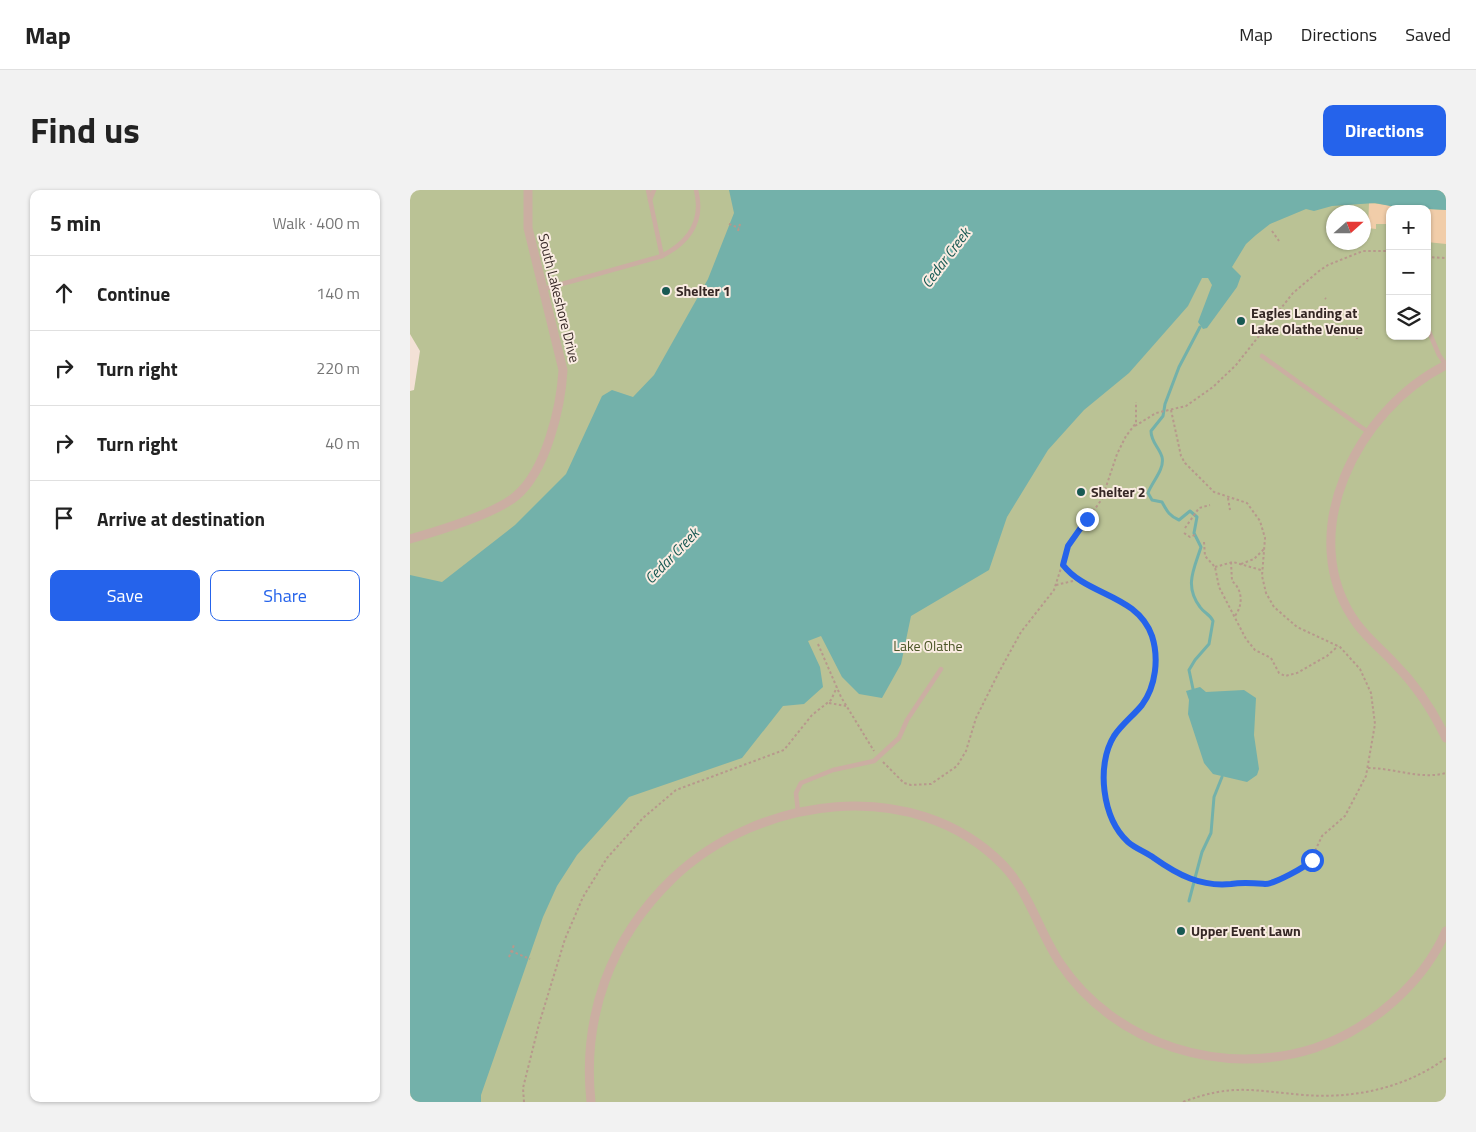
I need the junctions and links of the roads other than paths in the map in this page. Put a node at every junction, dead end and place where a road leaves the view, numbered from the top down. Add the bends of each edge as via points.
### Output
1 (528, 190) edge
2 (648, 190) edge
3 (654, 190) edge
4 (696, 190) edge
5 (650, 201) junction
6 (662, 256) junction
7 (544, 289) junction
8 (1431, 336) edge
9 (1262, 356) dead end
10 (1446, 365) edge
11 (1368, 432) junction
12 (410, 538) edge
13 (941, 669) dead end
14 (1446, 738) edge
15 (798, 812) junction
16 (1446, 931) edge
17 (591, 1102) edge

1 - 7 street, South Lakeshore Drive via 528,228
2 - 5 lane
3 - 5 lane
4 - 6 lane via 699,209 695,228 676,249
5 - 6 lane
6 - 7 lane
7 - 12 street, South Lakeshore Drive via 564,370 554,422 539,467 531,481 509,501 461,523
8 - 10 lane
9 - 11 lane
10 - 11 street via 1396,401
11 - 14 street via 1349,464 1334,515 1333,560 1337,583 1357,624 1414,686
13 - 15 lane via 907,720 899,738 874,761 833,770 801,783 796,793
15 - 16 street via 848,805 885,808 921,817 972,839 1018,883 1062,966 1097,1006 1143,1036 1169,1047 1220,1059 1276,1058 1303,1052 1346,1035 1383,1010 1409,984 1432,957
15 - 17 street via 760,823 702,854 669,882 638,917 611,964 598,997 589,1049

